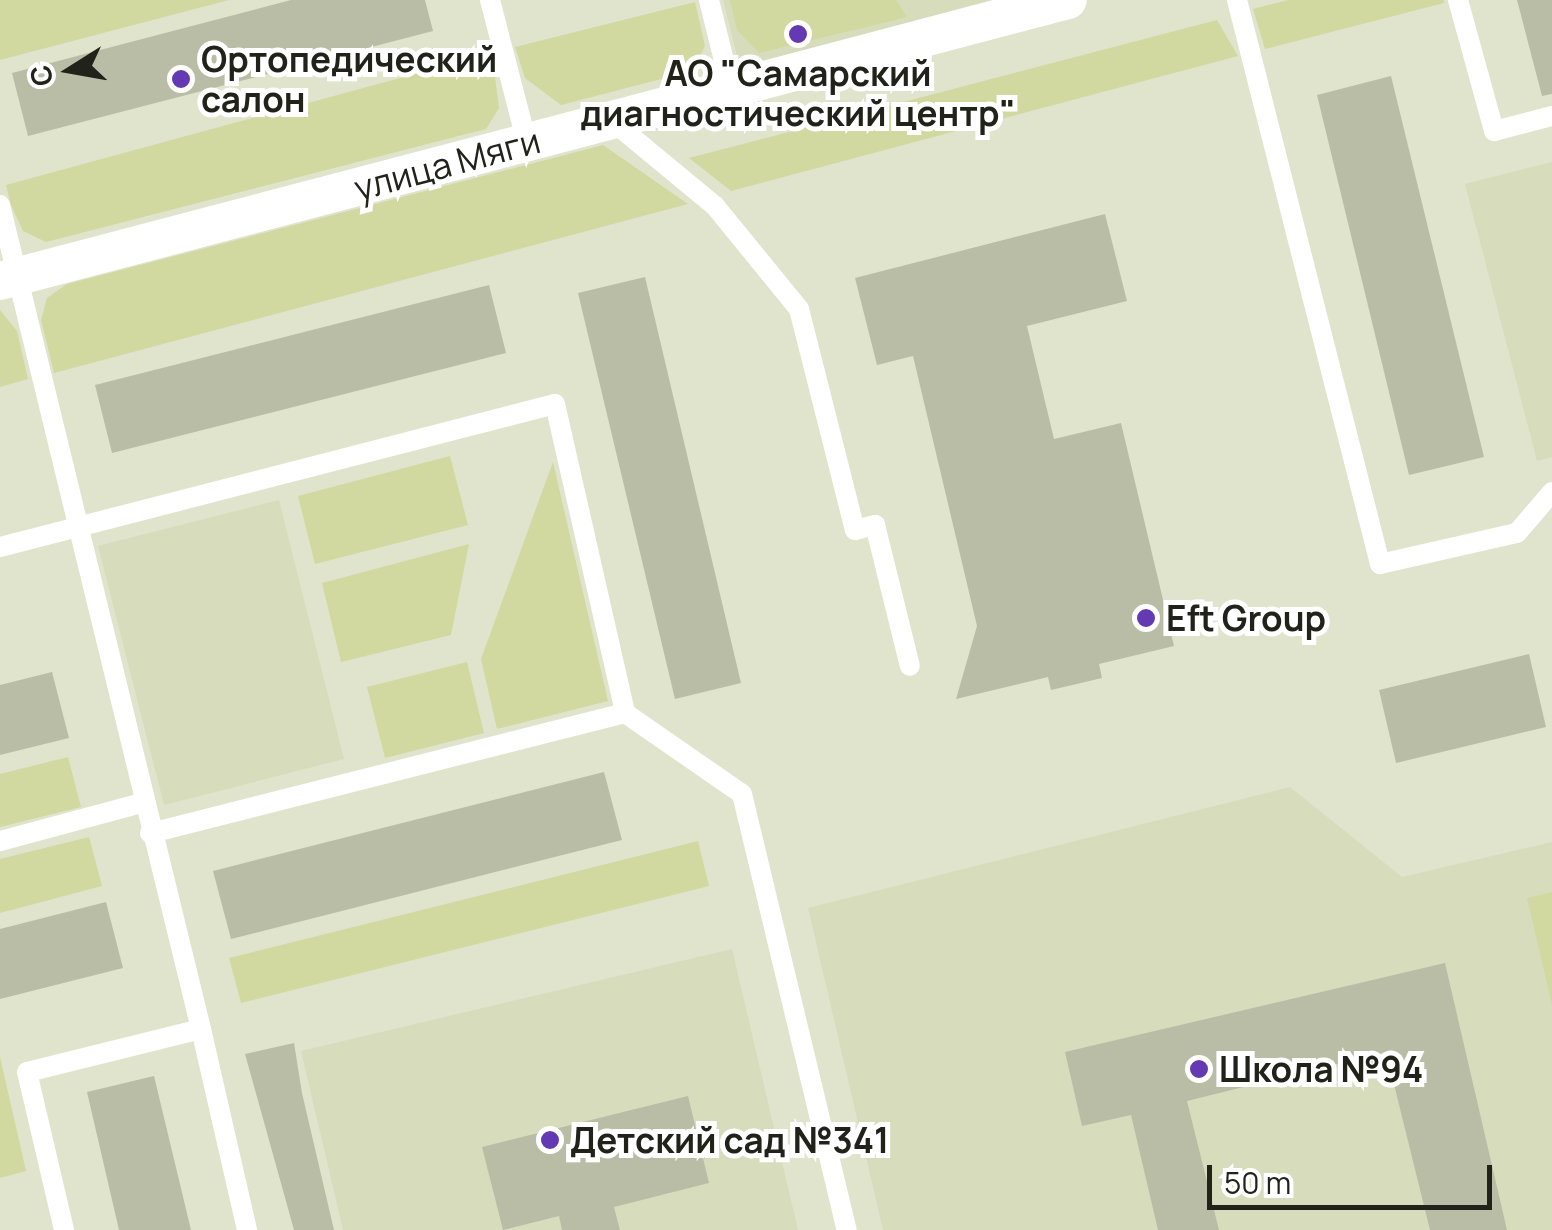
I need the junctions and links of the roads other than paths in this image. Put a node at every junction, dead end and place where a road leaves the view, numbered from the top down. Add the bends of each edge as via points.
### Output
1 (490, 0) edge
2 (709, 0) edge
3 (1068, 0) edge
4 (1237, 0) edge
5 (1458, 0) edge
6 (731, 88) junction
7 (1552, 116) edge
8 (611, 120) junction
9 (527, 143) junction
10 (0, 206) edge
11 (9, 279) edge
12 (1552, 492) edge
13 (72, 528) junction
14 (0, 547) edge
15 (910, 666) dead end
16 (625, 713) junction
17 (142, 803) junction
18 (150, 833) junction
19 (0, 841) edge
20 (201, 1030) junction
21 (64, 1230) edge
22 (247, 1230) edge
23 (846, 1230) edge

1 - 9 lane
2 - 6 lane
3 - 6 street, улица Мяги
4 - 12 lane via 1380,564 1517,532
5 - 7 lane via 1494,130
6 - 8 street, улица Мяги
8 - 9 street, улица Мяги
8 - 15 lane via 715,206 799,309 855,530 874,525
9 - 11 street, улица Мяги
10 - 11 lane
11 - 13 lane
13 - 14 lane
13 - 16 lane via 555,404
13 - 17 lane
16 - 18 lane
16 - 23 lane via 742,794
17 - 18 lane
17 - 19 lane
18 - 20 lane
20 - 21 lane via 27,1072
20 - 22 lane

